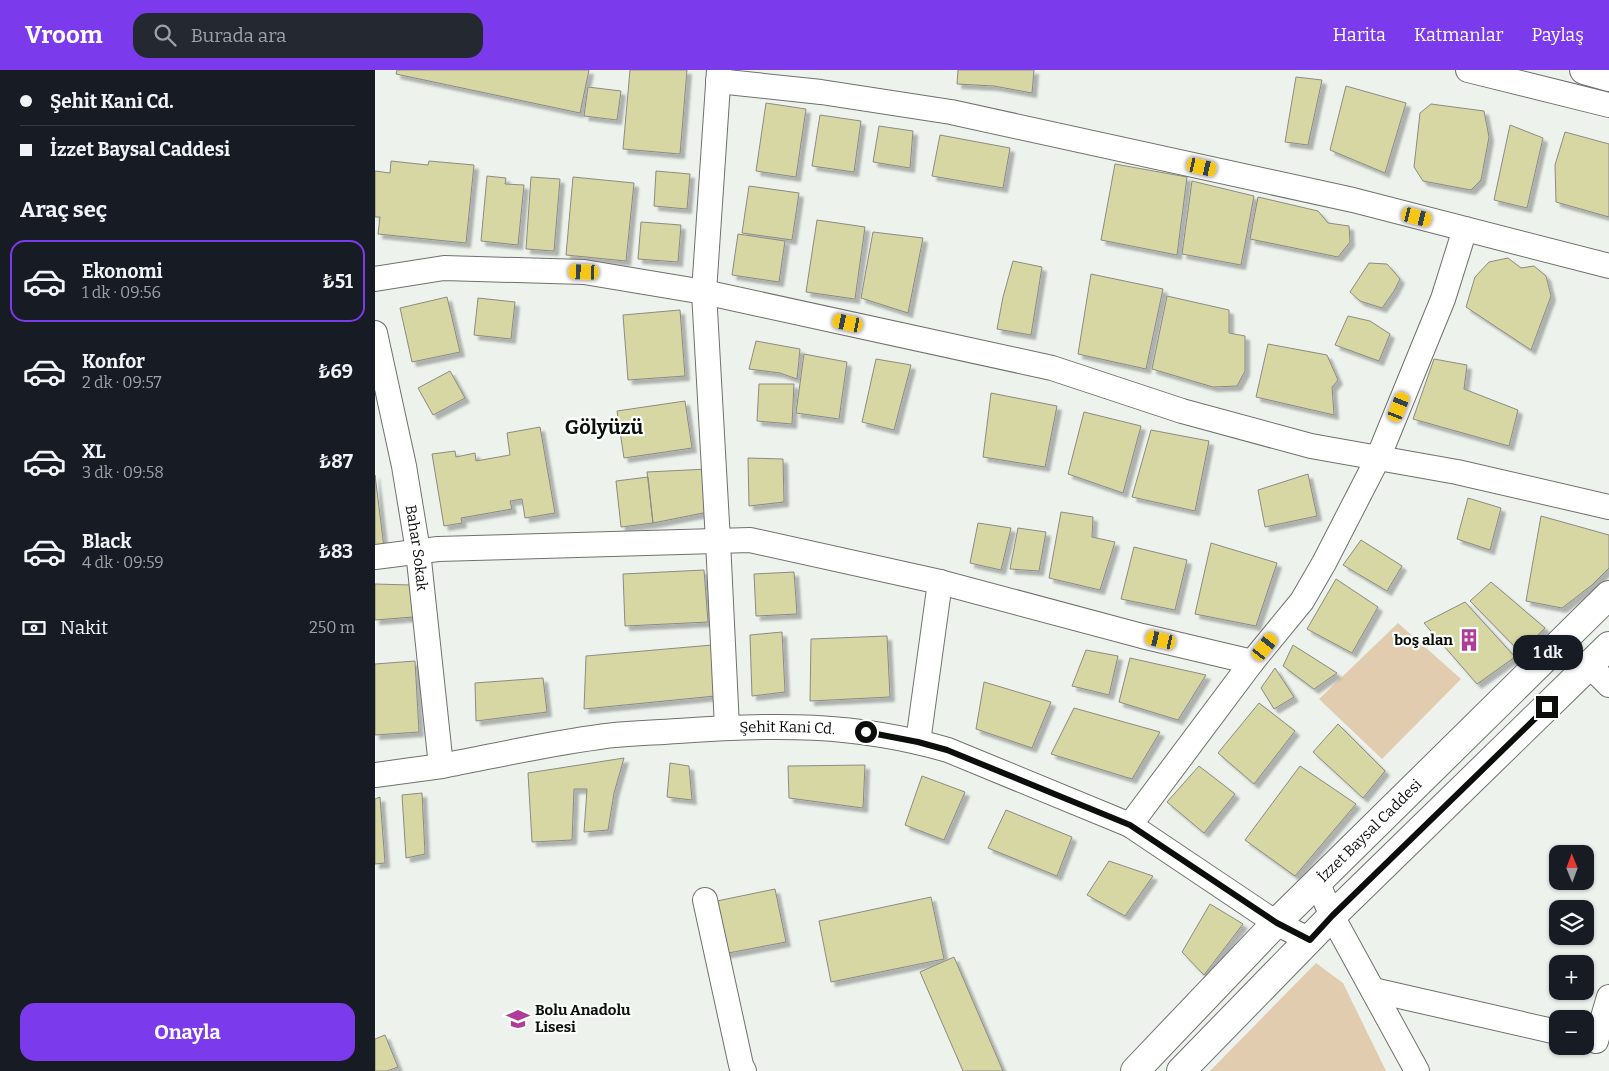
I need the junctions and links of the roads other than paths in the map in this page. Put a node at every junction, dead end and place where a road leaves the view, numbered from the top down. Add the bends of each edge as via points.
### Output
1 (1469, 70) edge
2 (1584, 70) edge
3 (718, 75) edge
4 (1609, 77) edge
5 (1609, 105) edge
6 (1465, 229) junction
7 (1609, 266) edge
8 (375, 279) edge
9 (704, 292) junction
10 (375, 333) edge
11 (1378, 458) junction
12 (1609, 507) edge
13 (718, 541) junction
14 (418, 551) junction
15 (375, 557) edge
16 (940, 582) junction
17 (1609, 594) edge
18 (1609, 646) edge
19 (1253, 662) junction
20 (1590, 666) junction
21 (1609, 685) edge
22 (727, 727) junction
23 (918, 742) junction
24 (441, 766) junction
25 (375, 776) edge
26 (1130, 825) junction
27 (1317, 882) junction
28 (705, 900) dead end
29 (1332, 916) junction
30 (1277, 923) junction
31 (1310, 940) junction
32 (1373, 990) junction
33 (1609, 997) edge
34 (1549, 1030) edge
35 (1597, 1041) edge
36 (744, 1071) edge
37 (1135, 1071) edge
38 (1181, 1071) edge
39 (1417, 1071) edge

1 - 5 street
2 - 4 main road
3 - 6 street via 951,112 1353,200
3 - 9 street
6 - 7 street
6 - 11 street via 1443,299
8 - 9 street via 444,268 584,272
9 - 11 street via 1053,368 1182,411 1311,446
9 - 13 street
10 - 14 street, Bahar Sokak via 404,466
11 - 12 street via 1457,472
11 - 19 street via 1302,601
13 - 14 street
13 - 16 street via 750,540
13 - 22 street
14 - 15 street
14 - 24 street, Bahar Sokak
16 - 19 street
16 - 23 street
17 - 27 main road, İzzet Baysal Caddesi
18 - 20 main road
19 - 26 street
20 - 21 street
20 - 29 main road
22 - 23 street, Şehit Kani Cd. via 836,728
22 - 24 street, Şehit Kani Cd. via 601,736
23 - 26 street, Şehit Kani Cd. via 947,750
24 - 25 street, Şehit Kani Cd.
26 - 30 street, Şehit Kani Cd.
27 - 29 street
27 - 30 main road, İzzet Baysal Caddesi
28 - 36 street
29 - 31 main road
29 - 32 street
30 - 31 street, Şehit Kani Cd.
30 - 37 main road, İzzet Baysal Caddesi
31 - 38 main road
32 - 34 street
32 - 39 street
33 - 35 street

